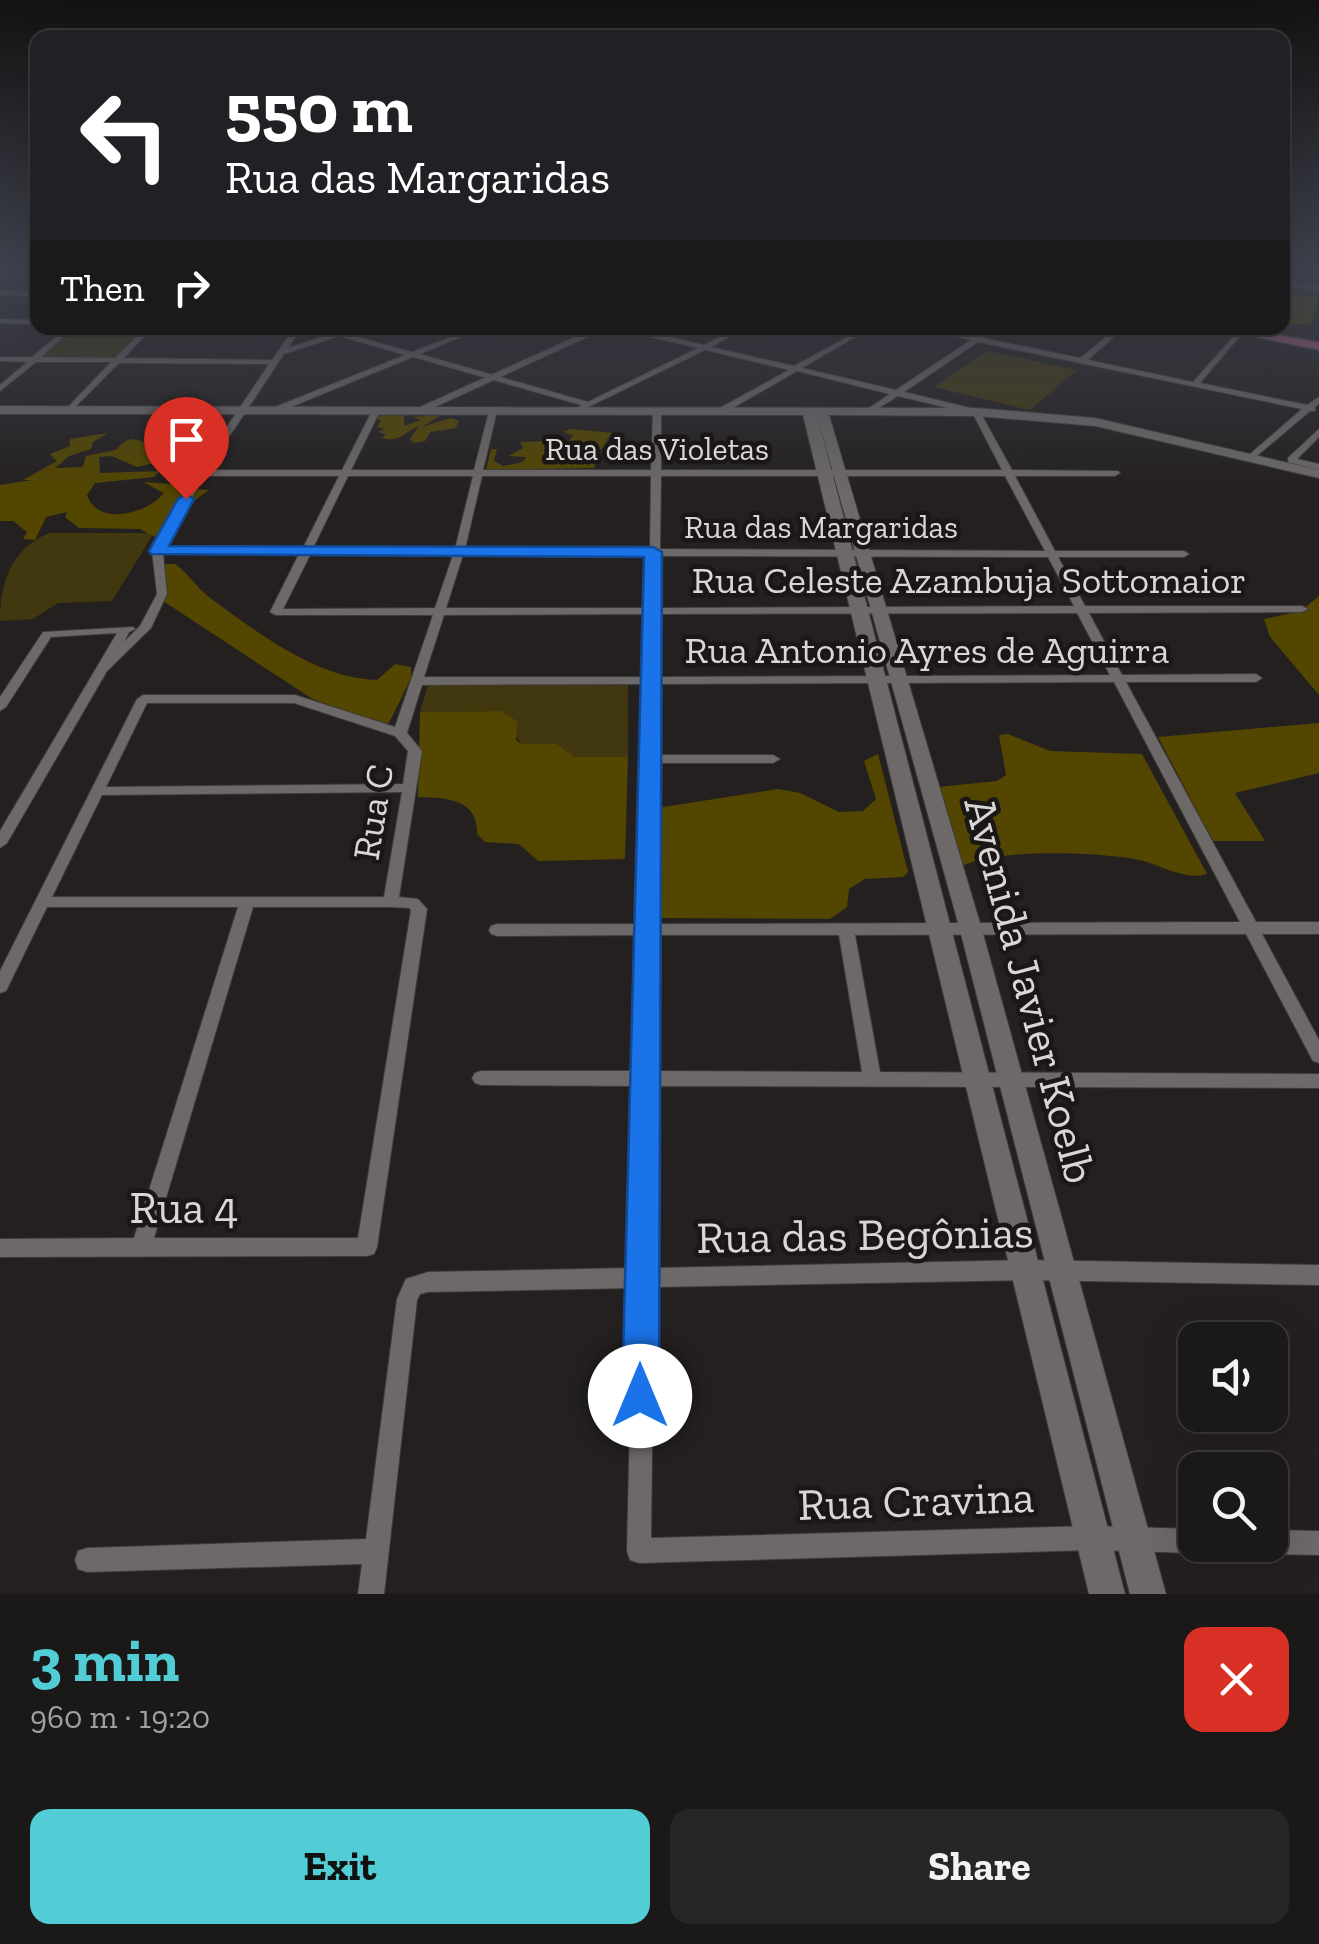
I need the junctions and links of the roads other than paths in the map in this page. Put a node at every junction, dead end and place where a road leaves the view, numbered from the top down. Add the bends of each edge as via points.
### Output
1 (52, 343) edge
2 (133, 343) edge
3 (286, 343) edge
4 (313, 343) edge
5 (376, 343) edge
6 (440, 343) edge
7 (570, 343) edge
8 (581, 343) edge
9 (686, 343) edge
10 (713, 343) edge
11 (842, 343) edge
12 (971, 343) edge
13 (997, 343) edge
14 (1104, 343) edge
15 (1229, 343) edge
16 (704, 348) junction
17 (413, 354) junction
18 (276, 358) junction
19 (0, 359) edge
20 (34, 359) junction
21 (116, 360) junction
22 (1082, 362) junction
23 (798, 370) junction
24 (497, 378) junction
25 (1194, 384) junction
26 (0, 389) edge
27 (896, 394) junction
28 (1319, 398) edge
29 (583, 408) junction
30 (1312, 409) junction
31 (0, 410) edge
32 (70, 410) junction
33 (243, 410) junction
34 (273, 410) junction
35 (376, 411) junction
36 (417, 411) junction
37 (436, 411) junction
38 (493, 411) junction
39 (656, 411) junction
40 (721, 412) junction
41 (815, 412) junction
42 (869, 412) junction
43 (976, 412) junction
44 (1319, 432) edge
45 (1252, 456) junction
46 (1319, 470) edge
47 (201, 473) junction
48 (831, 473) junction
49 (1114, 473) dead end
50 (654, 474) junction
51 (1007, 474) junction
52 (345, 475) junction
53 (478, 475) junction
54 (158, 551) junction
55 (304, 552) junction
56 (458, 552) junction
57 (653, 552) junction
58 (850, 552) junction
59 (1050, 553) junction
60 (1184, 554) dead end
61 (1302, 609) dead end
62 (857, 610) junction
63 (878, 610) junction
64 (440, 612) junction
65 (652, 612) junction
66 (1081, 612) junction
67 (145, 628) junction
68 (125, 630) junction
69 (102, 669) junction
70 (1256, 678) dead end
71 (1116, 679) junction
72 (650, 681) junction
73 (875, 681) junction
74 (897, 681) junction
75 (419, 682) junction
76 (0, 707) edge
77 (400, 733) junction
78 (650, 759) junction
79 (773, 759) dead end
80 (410, 788) junction
81 (97, 791) junction
82 (1, 839) edge
83 (41, 902) junction
84 (247, 902) junction
85 (392, 902) junction
86 (1250, 928) junction
87 (1319, 928) edge
88 (646, 929) junction
89 (846, 929) junction
90 (498, 930) dead end
91 (938, 930) junction
92 (970, 930) junction
93 (0, 987) edge
94 (1319, 1056) edge
95 (643, 1077) junction
96 (481, 1078) dead end
97 (872, 1078) junction
98 (976, 1078) junction
99 (1008, 1078) junction
100 (1319, 1080) edge
101 (0, 1248) edge
102 (141, 1248) junction
103 (1027, 1270) junction
104 (1059, 1271) junction
105 (1319, 1276) edge
106 (641, 1280) junction
107 (1093, 1538) junction
108 (1134, 1539) junction
109 (1178, 1540) edge
110 (1288, 1542) edge
111 (1319, 1543) edge
112 (376, 1551) junction
113 (87, 1560) dead end
114 (371, 1594) edge
115 (1107, 1594) edge
116 (1148, 1594) edge

1 - 20 street
2 - 21 street
3 - 18 street
4 - 18 street
5 - 17 street
6 - 17 street
7 - 24 street
8 - 24 street
9 - 16 street
10 - 16 street
11 - 23 street
12 - 27 street
13 - 22 street
14 - 22 street
15 - 25 street
16 - 23 street
16 - 29 street
17 - 24 street
17 - 34 street
18 - 21 street
18 - 33 street
19 - 20 street
20 - 21 street
20 - 26 street
21 - 32 street
22 - 25 street
23 - 27 street
23 - 40 street
24 - 29 street
24 - 36 street
24 - 37 street
25 - 30 street
27 - 42 street
27 - 43 street
28 - 30 street
29 - 38 street
29 - 39 street
30 - 45 street
31 - 32 street
32 - 33 street
33 - 34 street
33 - 47 street
34 - 35 street
35 - 36 street
35 - 52 street
36 - 37 street
37 - 38 street
38 - 53 street, Rua C
39 - 40 street
39 - 50 street
40 - 41 street
41 - 42 street
41 - 48 street, Avenida Javier Koelb
42 - 43 street
43 - 45 street via 1095,422
43 - 51 street
44 - 46 street via 1291,460
45 - 46 street
47 - 52 street, Rua das Violetas
47 - 54 street
48 - 50 street, Rua das Violetas
48 - 51 street, Rua das Violetas
48 - 58 street, Avenida Javier Koelb
49 - 51 street, Rua das Violetas
50 - 53 street, Rua das Violetas
50 - 57 street
51 - 59 street
52 - 53 street, Rua das Violetas
52 - 55 street
53 - 56 street, Rua C
54 - 55 street, Rua das Margaridas
54 - 67 street via 162,594
55 - 56 street, Rua das Margaridas
55 - 64 street, Rua Celeste Azambuja Sottomaior via 276,612
56 - 57 street, Rua das Margaridas
56 - 64 street, Rua C
57 - 58 street, Rua das Margaridas
57 - 65 street
58 - 59 street, Rua das Margaridas
58 - 62 street, Avenida Javier Koelb
58 - 63 street, Avenida Javier Koelb
59 - 60 street, Rua das Margaridas
59 - 66 street
61 - 66 street, Rua Celeste Azambuja Sottomaior
62 - 63 street, Rua Celeste Azambuja Sottomaior
62 - 65 street, Rua Celeste Azambuja Sottomaior
62 - 73 street, Avenida Javier Koelb
63 - 66 street, Rua Celeste Azambuja Sottomaior
63 - 74 street, Avenida Javier Koelb
64 - 65 street, Rua Celeste Azambuja Sottomaior
64 - 75 street, Rua C
65 - 72 street
66 - 71 street
67 - 68 street
67 - 69 street
68 - 69 street
68 - 76 street via 44,636
69 - 82 street
70 - 71 street, Rua Antonio Ayres de Aguirra
71 - 74 street, Rua Antonio Ayres de Aguirra
71 - 86 street
72 - 73 street, Rua Antonio Ayres de Aguirra
72 - 75 street, Rua Antonio Ayres de Aguirra
72 - 78 street
73 - 74 street, Rua Antonio Ayres de Aguirra
73 - 91 street, Avenida Javier Koelb
74 - 92 street, Avenida Javier Koelb
75 - 77 street, Rua C
77 - 80 street, Rua C via 415,751
77 - 81 street via 295,699 142,698
78 - 79 street
78 - 88 street
80 - 81 street
80 - 85 street, Rua C
81 - 83 street
83 - 84 street
83 - 93 street
84 - 85 street
84 - 102 street
85 - 102 street, Rua 4 via 419,908 368,1247
86 - 87 street
86 - 92 street
86 - 94 street
88 - 89 street
88 - 90 street
88 - 95 street
89 - 91 street
89 - 97 street
91 - 92 street
91 - 98 street, Avenida Javier Koelb
92 - 99 street, Avenida Javier Koelb
95 - 96 street
95 - 97 street
95 - 106 street
97 - 98 street
98 - 99 street
98 - 103 street, Avenida Javier Koelb
99 - 100 street
99 - 104 street, Avenida Javier Koelb
101 - 102 street, Rua 4
103 - 104 street, Rua das Begônias
103 - 106 street, Rua das Begônias
103 - 107 street, Avenida Javier Koelb
104 - 105 street, Rua das Begônias
104 - 108 street, Avenida Javier Koelb
106 - 107 street, Rua Cravina via 639,1551
106 - 112 street, Rua das Begônias via 413,1286
107 - 108 street, Rua Cravina
107 - 115 street, Avenida Javier Koelb
108 - 109 street, Rua Cravina
108 - 116 street, Avenida Javier Koelb
110 - 111 street
112 - 113 street
112 - 114 street

